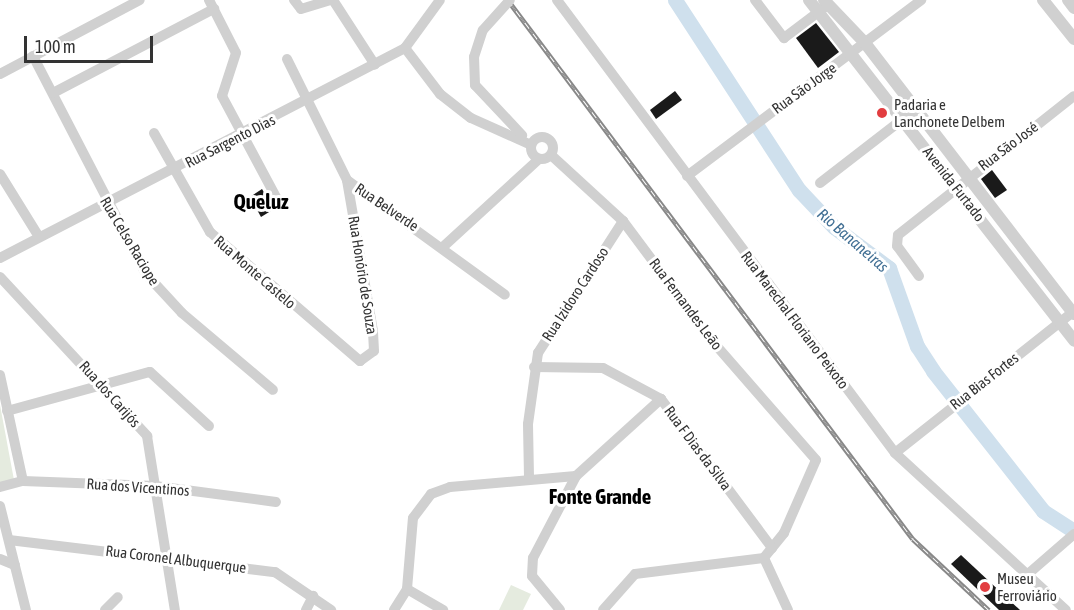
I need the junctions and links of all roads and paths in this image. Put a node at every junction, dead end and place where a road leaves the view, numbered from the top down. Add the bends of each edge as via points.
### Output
1 (140, 0) edge
2 (294, 0) edge
3 (331, 0) edge
4 (440, 0) edge
5 (510, 0) edge
6 (557, 0) edge
7 (755, 0) edge
8 (808, 0) edge
9 (921, 0) edge
10 (1060, 0) edge
11 (1068, 0) edge
12 (1047, 4) edge
13 (212, 5) edge
14 (824, 6) edge
15 (1074, 8) edge
16 (1074, 39) edge
17 (865, 43) junction
18 (405, 48) junction
19 (851, 54) junction
20 (33, 56) junction
21 (287, 59) dead end
22 (375, 65) junction
23 (0, 74) edge
24 (53, 93) junction
25 (1074, 96) edge
26 (308, 101) junction
27 (917, 108) junction
28 (904, 120) junction
29 (154, 133) dead end
30 (243, 135) junction
31 (532, 143) junction
32 (551, 155) junction
33 (539, 159) junction
34 (174, 170) junction
35 (0, 174) edge
36 (687, 176) junction
37 (970, 176) junction
38 (347, 180) junction
39 (820, 183) dead end
40 (957, 187) junction
41 (276, 197) dead end
42 (106, 204) junction
43 (623, 222) junction
44 (39, 237) junction
45 (444, 246) junction
46 (0, 258) edge
47 (919, 276) dead end
48 (0, 277) edge
49 (505, 295) dead end
50 (1074, 312) edge
51 (1059, 323) junction
52 (1074, 341) edge
53 (360, 361) joint
54 (534, 367) junction
55 (0, 375) edge
56 (105, 386) junction
57 (273, 390) dead end
58 (661, 399) junction
59 (8, 411) junction
60 (209, 426) dead end
61 (895, 453) junction
62 (576, 476) junction
63 (529, 477) junction
64 (23, 481) junction
65 (155, 486) junction
66 (0, 487) edge
67 (276, 502) dead end
68 (0, 506) edge
69 (1074, 534) edge
70 (9, 540) junction
71 (772, 548) junction
72 (166, 558) junction
73 (764, 558) junction
74 (0, 559) edge
75 (15, 565) junction
76 (1028, 574) junction
77 (407, 589) junction
78 (313, 596) junction
79 (118, 597) dead end
80 (26, 610) edge
81 (105, 610) edge
82 (175, 610) edge
83 (306, 610) edge
84 (331, 610) edge
85 (394, 610) edge
86 (443, 610) edge
87 (560, 610) edge
88 (603, 610) edge
89 (788, 610) edge
90 (1066, 610) edge

1 - 20 street
2 - 3 street via 301,9
3 - 22 street
4 - 18 street, Rua Sargento Dias
5 - 31 street, bridge via 483,30 474,57 475,85 512,129
6 - 36 street, Rua Marechal Floriano Peixoto
7 - 14 street via 784,38
8 - 14 street, Avenida Furtado
9 - 17 street, Rua São Jorge
10 - 12 street
11 - 15 street
12 - 16 street
13 - 24 street
13 - 30 street via 236,53 222,96
14 - 17 street, Avenida Furtado
14 - 19 street, Avenida Furtado
17 - 19 street, Rua São Jorge
17 - 27 street, Avenida Furtado
18 - 22 street, Rua Sargento Dias
18 - 31 street via 440,94 471,118
19 - 28 street, Avenida Furtado
19 - 36 street, Rua São Jorge
20 - 23 street
20 - 24 street, Rua Celso Raciope
21 - 26 street, Rua Belverde
22 - 26 street, Rua Sargento Dias
24 - 42 street, Rua Celso Raciope
25 - 37 street, Rua São José
26 - 30 street, Rua Sargento Dias
26 - 38 street, Rua Belverde
27 - 28 street
27 - 37 street, Avenida Furtado
28 - 39 street
28 - 40 street, Avenida Furtado
29 - 34 street, Rua Monte Castelo
30 - 34 street, Rua Sargento Dias
30 - 41 street
31 - 32 street, Rua Fernandes Leão via 549,139
31 - 33 street
32 - 33 street
32 - 43 street, Rua Fernandes Leão
33 - 45 street
34 - 42 street, Rua Sargento Dias
34 - 53 street, Rua Monte Castelo via 216,238
35 - 44 street
36 - 61 street, Rua Marechal Floriano Peixoto
37 - 40 street, Rua São José
37 - 50 street, Avenida Furtado
38 - 45 street, Rua Belverde
38 - 53 street, Rua Honório de Souza via 373,331 374,351
40 - 47 street, Rua São José via 895,240
40 - 51 street, Avenida Furtado
42 - 44 street, Rua Sargento Dias
42 - 57 street, Rua Celso Raciope via 156,287
43 - 54 street, Rua Izidoro Cardoso via 561,310
43 - 71 street, Rua Fernandes Leão via 714,343 816,460
44 - 46 street, Rua Sargento Dias
45 - 49 street, Rua Belverde
48 - 56 street, Rua dos Carijós
50 - 51 street, Rua Bias Fortes
51 - 52 street, Avenida Furtado
51 - 61 street, Rua Bias Fortes
54 - 58 street, Rua F Dias da Silva via 603,368
54 - 63 street, Rua Izidoro Cardoso
55 - 59 street
56 - 59 street
56 - 60 street via 143,373 159,374
56 - 65 street, Rua dos Carijós via 147,436
58 - 62 street
58 - 71 street, Rua F Dias da Silva
59 - 64 street
61 - 76 street, Rua Marechal Floriano Peixoto
62 - 63 street
62 - 87 street via 533,558 532,576
63 - 77 street via 450,486 424,500 410,532
64 - 65 street, Rua dos Vicentinos
64 - 66 street, Rua dos Vicentinos
65 - 67 street, Rua dos Vicentinos
65 - 72 street, Rua dos Carijós
68 - 70 street
69 - 76 street
70 - 72 street, Rua Coronel Albuquerque
70 - 75 street
71 - 73 street
72 - 78 street, Rua Coronel Albuquerque via 275,572
72 - 82 street, Rua dos Carijós
73 - 88 street via 635,574
73 - 89 street
74 - 75 street
75 - 80 street
76 - 90 street, Rua Marechal Floriano Peixoto
77 - 85 street
77 - 86 street
78 - 83 street
78 - 84 street, Rua Coronel Albuquerque
79 - 81 street

